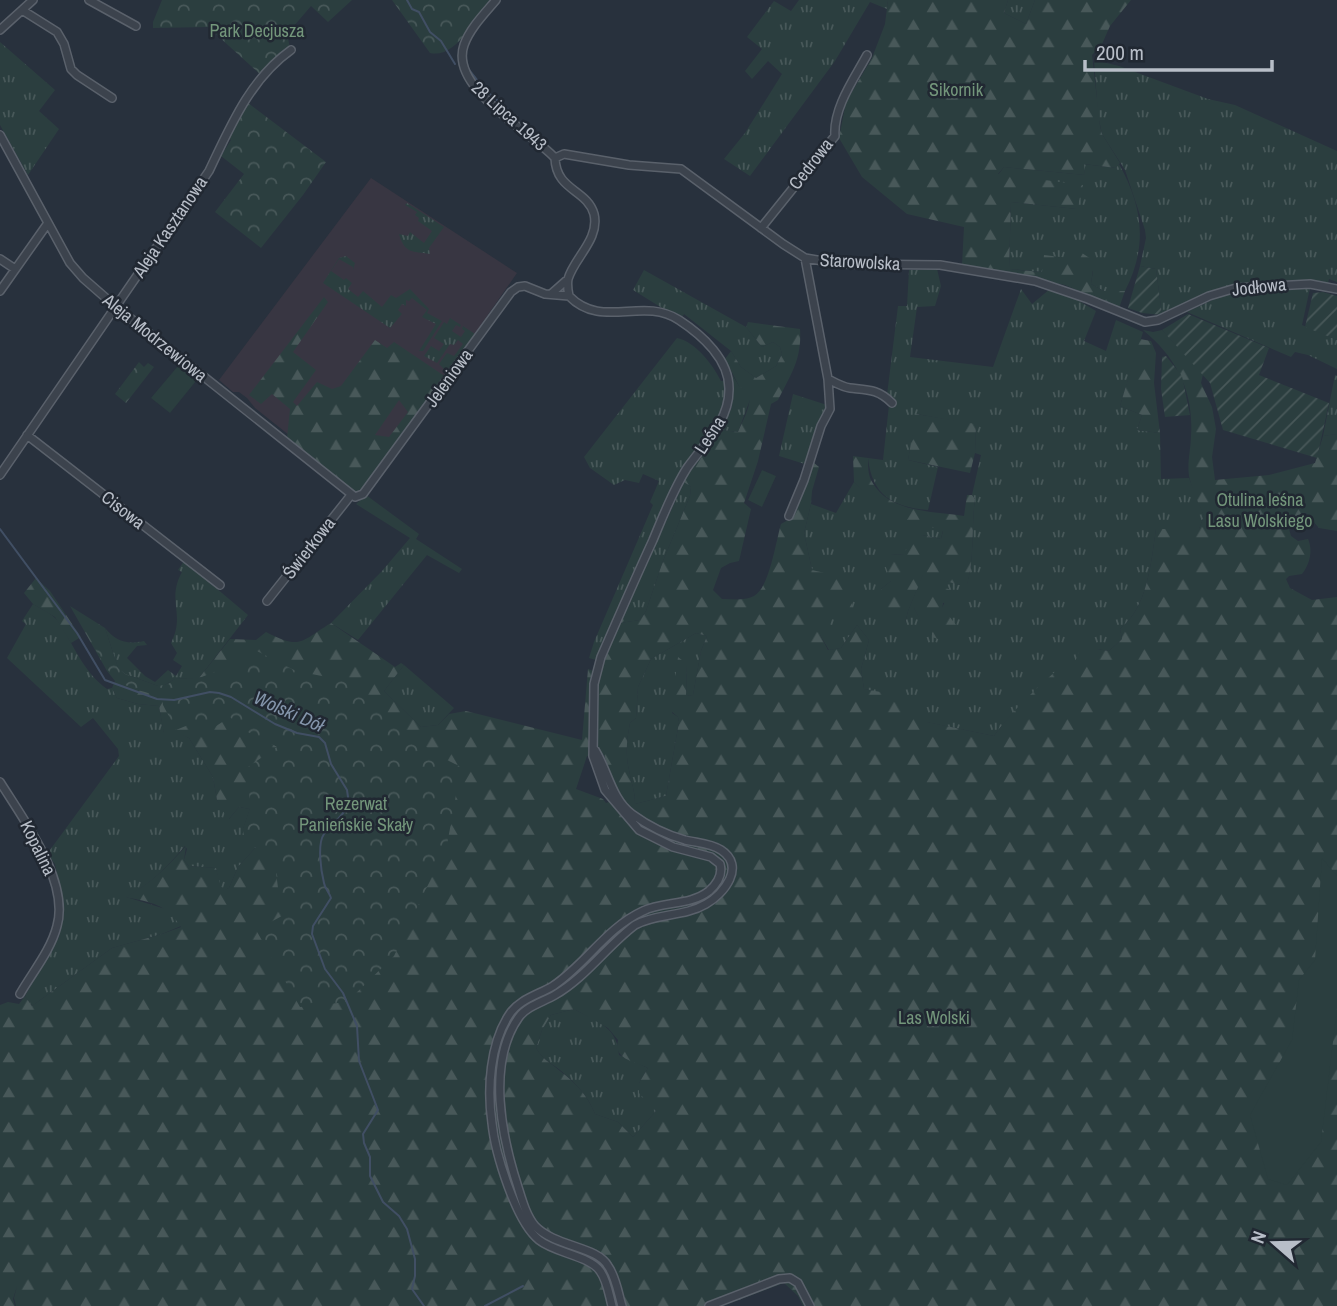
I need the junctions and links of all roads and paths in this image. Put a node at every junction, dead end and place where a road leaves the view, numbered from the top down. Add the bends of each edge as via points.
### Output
1 (33, 0) edge
2 (89, 0) edge
3 (496, 0) edge
4 (22, 10) junction
5 (136, 26) dead end
6 (0, 30) edge
7 (291, 50) dead end
8 (867, 55) dead end
9 (112, 98) dead end
10 (0, 135) edge
11 (555, 158) junction
12 (48, 223) junction
13 (761, 228) junction
14 (0, 258) edge
15 (805, 258) junction
16 (15, 269) junction
17 (568, 279) junction
18 (1337, 289) edge
19 (0, 291) edge
20 (551, 294) junction
21 (569, 296) junction
22 (115, 306) junction
23 (1145, 322) joint
24 (828, 379) junction
25 (892, 402) dead end
26 (27, 435) junction
27 (0, 475) edge
28 (355, 496) junction
29 (789, 516) dead end
30 (220, 585) dead end
31 (267, 601) dead end
32 (594, 746) junction
33 (0, 782) edge
34 (699, 897) junction
35 (705, 905) junction
36 (20, 994) dead end
37 (612, 1306) edge
38 (622, 1306) edge
39 (709, 1306) edge
40 (810, 1306) edge

1 - 4 street
2 - 5 street
3 - 11 street, 28 Lipca 1943 via 466,40 461,57 464,71 482,95
4 - 6 street
4 - 9 street via 57,32 71,69
7 - 22 street, Aleja Kasztanowa via 262,75 209,171
8 - 13 street, Cedrowa via 841,105 835,136
10 - 12 street, Aleja Modrzewiowa
11 - 13 street, Starowolska via 564,154 681,169
11 - 17 street via 560,180 594,214 593,233
12 - 16 street
12 - 22 street, Aleja Modrzewiowa via 77,271
13 - 15 street, Starowolska
14 - 16 street
15 - 23 street, Starowolska via 841,264 940,265 1035,281
15 - 24 street
16 - 19 street
17 - 20 street
17 - 21 street
18 - 23 street, Jodłowa via 1310,284 1236,288
20 - 21 street, Jeleniowa
20 - 28 street, Jeleniowa via 525,286 511,292
21 - 32 street, Leśna via 596,312 649,310 673,316 722,361 730,389 723,418 681,479 597,667
22 - 26 street, Aleja Kasztanowa
22 - 28 street, Aleja Modrzewiowa
24 - 25 street via 847,387 873,389
24 - 29 street via 830,409
26 - 27 street, Aleja Kasztanowa
26 - 30 street, Cisowa
28 - 31 street, Świerkowa
32 - 34 street via 594,761 605,790 635,827 720,864 716,884
32 - 35 street via 618,799 632,814 679,838 715,847 730,859 730,881
33 - 36 street, Kopalina via 44,855 57,890 58,924
34 - 35 street
34 - 37 street via 646,909 620,925 561,980 514,1008 494,1055 492,1126 520,1215 540,1241 597,1266
35 - 38 street via 635,925 569,986 522,1014 504,1050 501,1123 526,1212 545,1235 602,1258
39 - 40 street via 790,1278 798,1283

